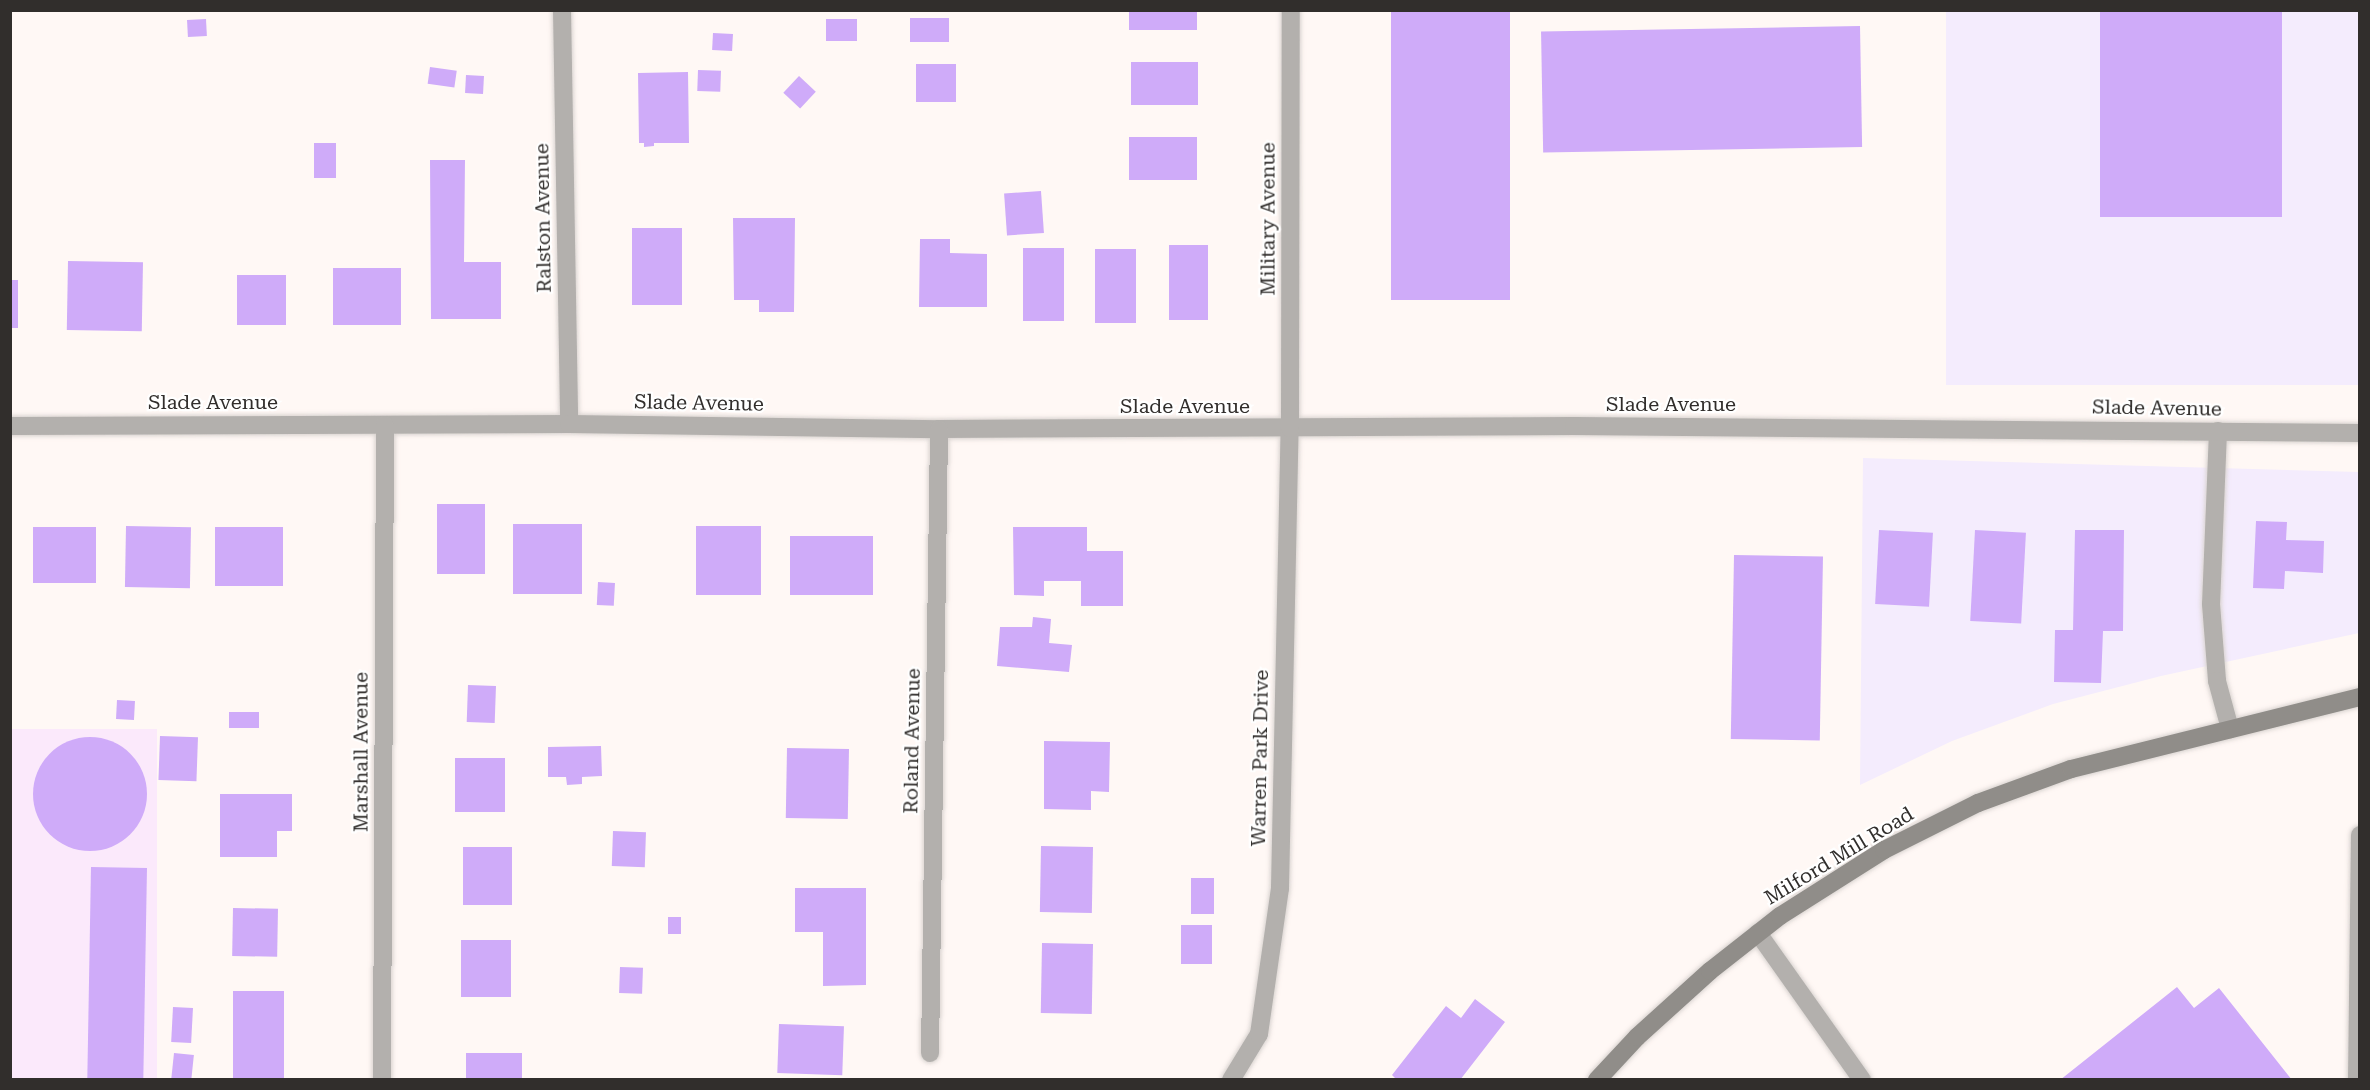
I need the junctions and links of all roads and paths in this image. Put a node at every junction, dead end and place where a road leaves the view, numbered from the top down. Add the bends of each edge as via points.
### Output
1 (562, 10) edge
2 (1291, 10) edge
3 (385, 424) junction
4 (569, 424) junction
5 (10, 426) edge
6 (1290, 428) junction
7 (939, 429) junction
8 (2218, 431) junction
9 (2360, 433) edge
10 (2360, 697) edge
11 (2230, 729) junction
12 (2360, 835) edge
13 (1758, 933) junction
14 (930, 1053) dead end
15 (2354, 1077) edge
16 (1862, 1079) edge
17 (382, 1080) edge
18 (1231, 1080) edge
19 (1598, 1080) edge

1 - 4 street, Ralston Avenue
2 - 6 street, Military Avenue
3 - 4 street, Slade Avenue
3 - 5 street, Slade Avenue
3 - 17 street, Marshall Avenue
4 - 7 street, Slade Avenue
6 - 7 street, Slade Avenue
6 - 8 street, Slade Avenue
6 - 18 street, Warren Park Drive via 1280,888 1259,1034
7 - 14 street, Roland Avenue
8 - 9 street, Slade Avenue
8 - 11 street via 2211,604 2217,681
10 - 11 main road, Milford Mill Road
11 - 13 main road, Milford Mill Road via 2071,769 1978,803 1884,850
12 - 15 street
13 - 16 street
13 - 19 main road, Milford Mill Road via 1636,1037

